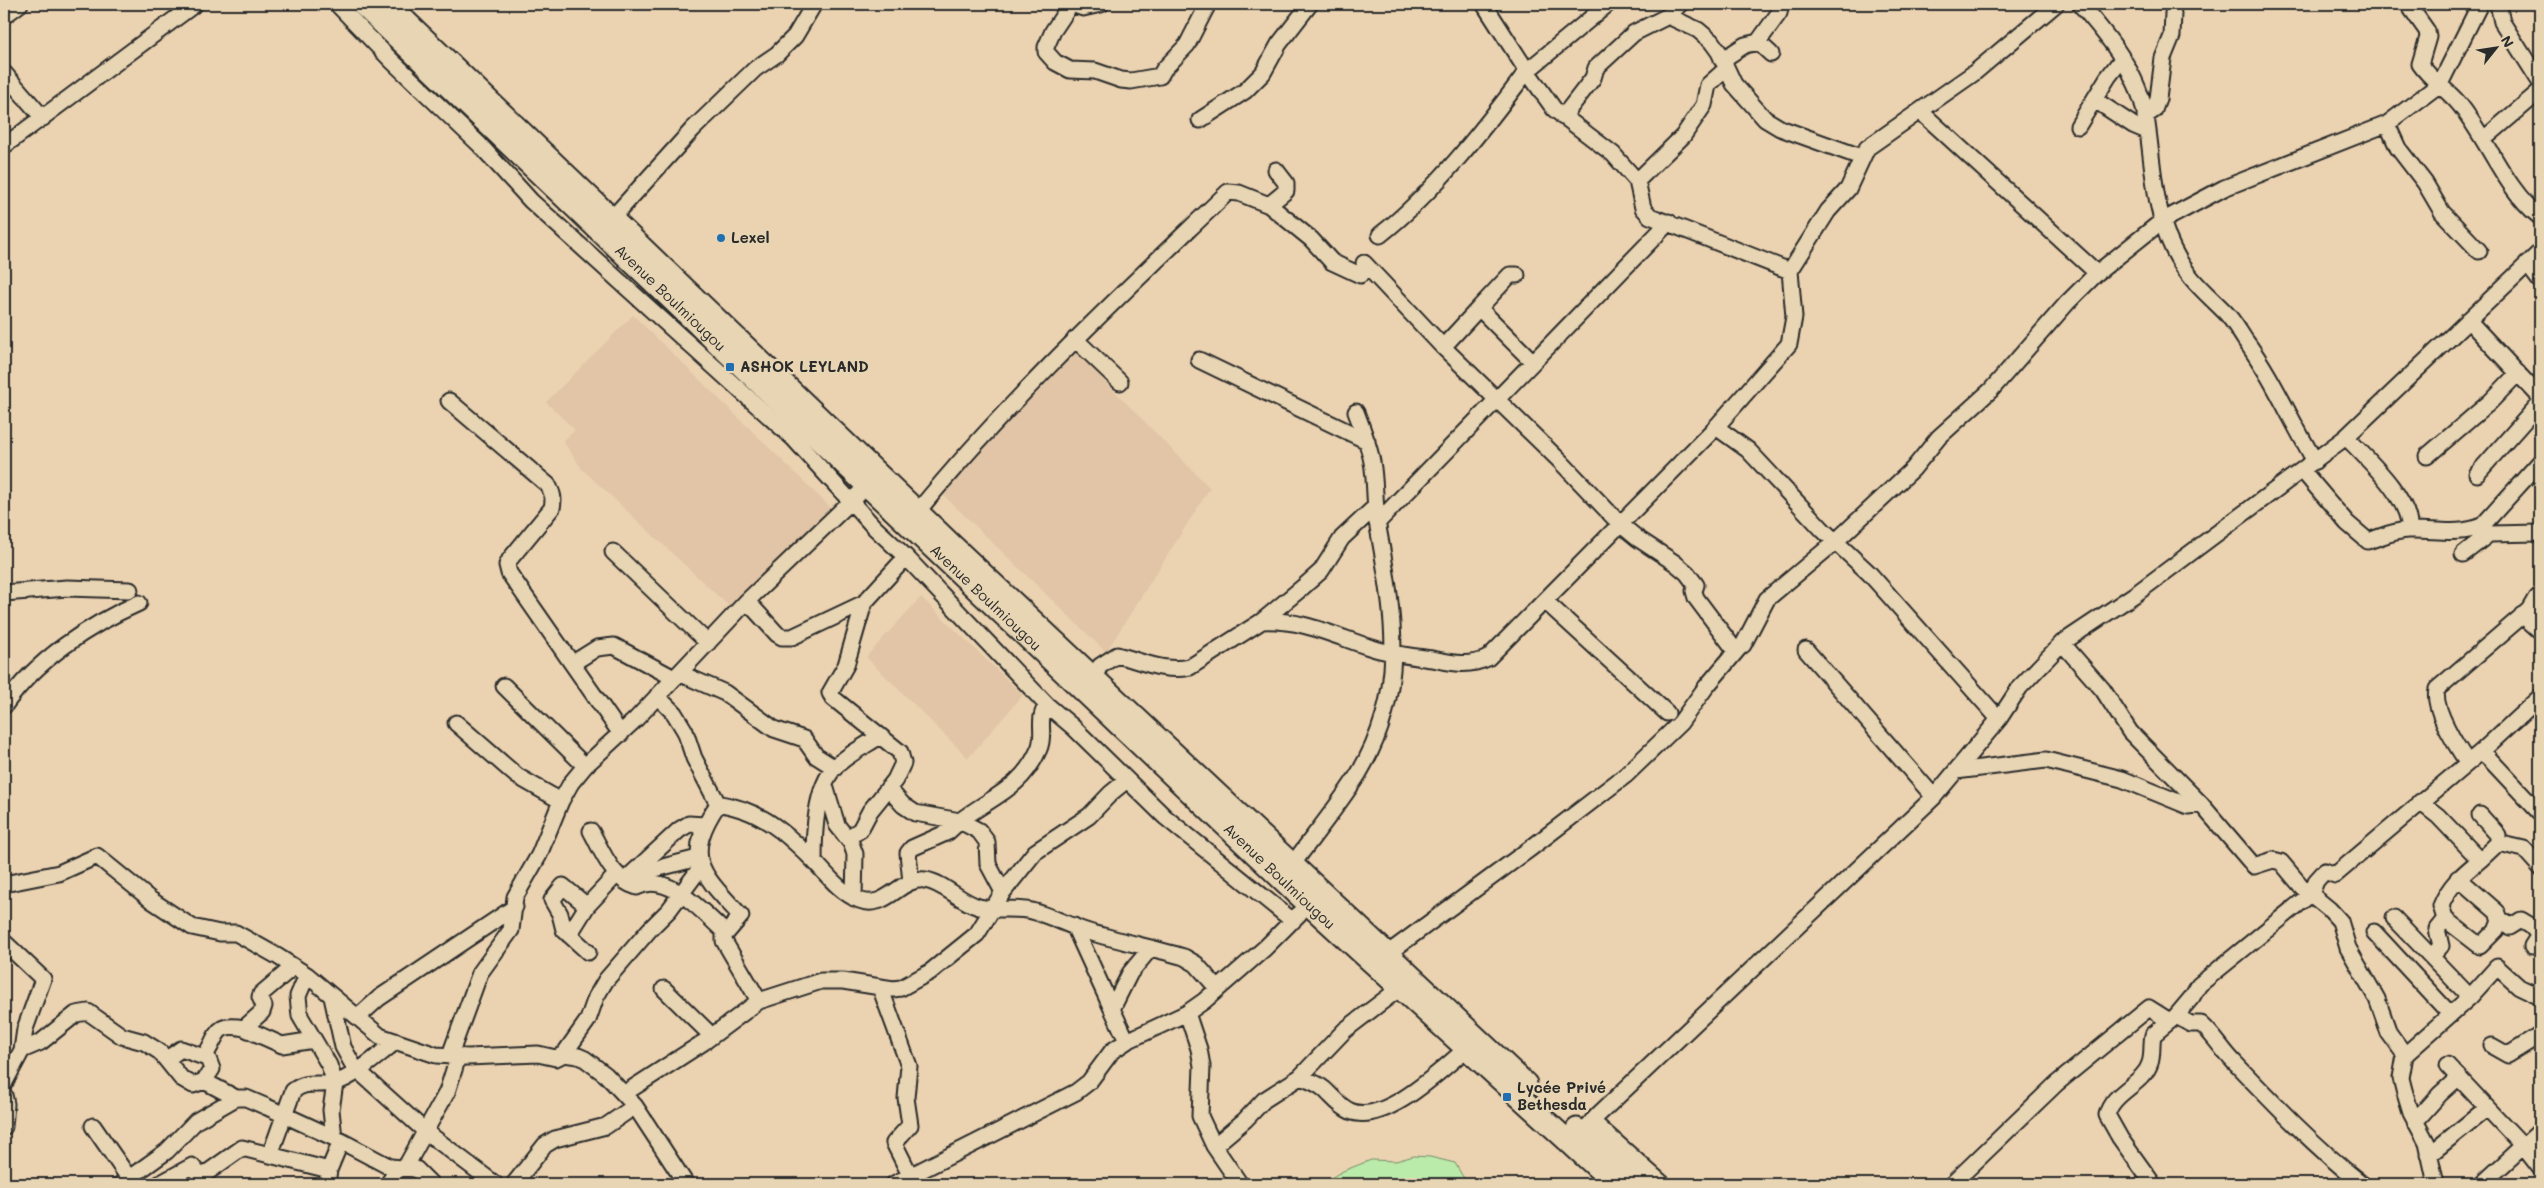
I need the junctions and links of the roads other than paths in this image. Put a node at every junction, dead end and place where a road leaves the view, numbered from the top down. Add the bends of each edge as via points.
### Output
1 (20, 4) edge
2 (195, 4) edge
3 (338, 4) edge
4 (362, 4) edge
5 (388, 4) edge
6 (814, 4) edge
7 (1101, 4) edge
8 (1208, 4) edge
9 (1310, 4) edge
10 (1484, 4) edge
11 (1608, 4) edge
12 (1680, 4) edge
13 (1781, 4) edge
14 (2056, 4) edge
15 (2080, 4) edge
16 (2408, 4) edge
17 (2480, 4) edge
18 (2498, 4) edge
19 (2173, 13) dead end
20 (4, 16) edge
21 (1668, 16) junction
22 (1758, 42) junction
23 (1771, 54) dead end
24 (2122, 59) junction
25 (1724, 64) junction
26 (1527, 72) junction
27 (4, 73) edge
28 (2540, 82) edge
29 (2440, 84) junction
30 (2540, 91) edge
31 (2094, 100) junction
32 (1922, 112) junction
33 (2146, 116) junction
34 (1563, 117) junction
35 (43, 118) junction
36 (1200, 120) dead end
37 (2387, 124) junction
38 (2078, 126) dead end
39 (2147, 131) junction
40 (2484, 139) junction
41 (4, 146) edge
42 (1861, 157) junction
43 (1276, 170) dead end
44 (1637, 181) junction
45 (1269, 205) junction
46 (2540, 217) edge
47 (2162, 221) junction
48 (1669, 222) junction
49 (606, 225) junction
50 (1380, 235) dead end
51 (2479, 251) dead end
52 (2540, 252) edge
53 (2527, 264) junction
54 (1790, 271) junction
55 (2097, 273) junction
56 (1517, 275) dead end
57 (2540, 282) edge
58 (1479, 308) junction
59 (2468, 320) junction
60 (1075, 339) junction
61 (1443, 347) junction
62 (1199, 360) dead end
63 (1533, 362) junction
64 (2518, 373) junction
65 (1120, 382) dead end
66 (2540, 397) edge
67 (1497, 400) junction
68 (449, 401) dead end
69 (2540, 403) edge
70 (1356, 412) dead end
71 (1716, 427) junction
72 (2346, 438) junction
73 (1367, 441) junction
74 (2427, 456) dead end
75 (2315, 460) junction
76 (2540, 462) edge
77 (2302, 470) junction
78 (2477, 474) dead end
79 (867, 486) junction
80 (849, 501) junction
81 (1376, 506) junction
82 (918, 511) junction
83 (1377, 523) junction
84 (1620, 524) junction
85 (2409, 530) junction
86 (2486, 530) junction
87 (2540, 534) edge
88 (1835, 542) junction
89 (613, 552) dead end
90 (2463, 554) dead end
91 (906, 557) junction
92 (130, 590) dead end
93 (4, 593) edge
94 (2540, 599) edge
95 (747, 601) junction
96 (1546, 601) junction
97 (139, 603) dead end
98 (864, 603) junction
99 (2522, 615) junction
100 (1262, 622) junction
101 (2540, 630) edge
102 (708, 643) junction
103 (2062, 643) junction
104 (1739, 648) junction
105 (1806, 650) dead end
106 (1393, 653) junction
107 (573, 663) junction
108 (676, 676) junction
109 (1094, 676) junction
110 (504, 686) dead end
111 (657, 696) junction
112 (2540, 697) edge
113 (1047, 705) junction
114 (4, 706) edge
115 (1667, 713) dead end
116 (1999, 719) junction
117 (456, 723) dead end
118 (621, 734) junction
119 (880, 736) junction
120 (2482, 751) junction
121 (2468, 763) junction
122 (585, 766) junction
123 (835, 768) junction
124 (1956, 772) junction
125 (1128, 780) junction
126 (825, 785) junction
127 (888, 788) junction
128 (1934, 798) junction
129 (561, 801) junction
130 (2420, 802) junction
131 (718, 804) junction
132 (2201, 804) junction
133 (2540, 813) edge
134 (2480, 815) dead end
135 (960, 821) junction
136 (704, 825) junction
137 (591, 831) dead end
138 (847, 838) junction
139 (2498, 843) junction
140 (2480, 860) junction
141 (814, 861) junction
142 (699, 862) junction
143 (1292, 865) junction
144 (2540, 867) edge
145 (621, 877) junction
146 (2458, 878) junction
147 (911, 882) junction
148 (644, 883) junction
149 (4, 884) edge
150 (1003, 892) junction
151 (681, 893) junction
152 (2311, 894) junction
153 (854, 898) junction
154 (1308, 904) junction
155 (588, 906) junction
156 (515, 907) junction
157 (994, 909) junction
158 (2394, 918) dead end
159 (2445, 919) junction
160 (1293, 921) junction
161 (2500, 924) junction
162 (1074, 926) junction
163 (2374, 932) dead end
164 (726, 933) junction
165 (570, 935) junction
166 (4, 942) edge
167 (2532, 946) dead end
168 (1150, 949) junction
169 (2427, 951) junction
170 (588, 952) dead end
171 (1387, 954) junction
172 (2404, 964) junction
173 (293, 967) junction
174 (307, 975) junction
175 (880, 987) junction
176 (1400, 988) junction
177 (664, 989) dead end
178 (1218, 989) junction
179 (332, 997) junction
180 (2470, 997) junction
181 (2540, 997) edge
182 (758, 1001) junction
183 (1112, 1009) junction
184 (1187, 1013) junction
185 (2450, 1014) junction
186 (358, 1017) junction
187 (2172, 1018) junction
188 (244, 1028) junction
189 (2540, 1034) edge
190 (712, 1036) junction
191 (314, 1040) junction
192 (1127, 1041) junction
193 (395, 1042) junction
194 (2492, 1046) dead end
195 (1466, 1049) junction
196 (22, 1050) junction
197 (206, 1053) junction
198 (564, 1054) junction
199 (2405, 1055) junction
200 (454, 1056) junction
201 (167, 1059) junction
202 (2447, 1065) dead end
203 (358, 1070) junction
204 (1300, 1077) junction
205 (2459, 1077) junction
206 (204, 1081) junction
207 (335, 1083) junction
208 (4, 1084) edge
209 (624, 1092) junction
210 (4, 1095) edge
211 (236, 1098) junction
212 (635, 1106) junction
213 (2487, 1108) junction
214 (285, 1115) junction
215 (2415, 1122) junction
216 (4, 1126) edge
217 (93, 1126) dead end
218 (425, 1131) junction
219 (2540, 1132) edge
220 (1582, 1133) junction
221 (338, 1139) junction
222 (1214, 1146) junction
223 (2524, 1146) junction
224 (270, 1155) junction
225 (2429, 1155) junction
226 (2540, 1168) edge
227 (401, 1169) junction
228 (328, 1177) edge
229 (911, 1177) junction
230 (1605, 1181) edge
231 (128, 1182) edge
232 (159, 1184) edge
233 (388, 1184) edge
234 (431, 1184) edge
235 (495, 1184) edge
236 (514, 1184) edge
237 (686, 1184) edge
238 (894, 1184) edge
239 (1240, 1184) edge
240 (1638, 1184) edge
241 (1663, 1184) edge
242 (1952, 1184) edge
243 (2153, 1184) edge
244 (2362, 1184) edge
245 (2436, 1184) edge
246 (2482, 1184) edge

1 - 20 street
2 - 35 street
3 - 80 street via 480,145 531,201 765,411
4 - 49 highway, Avenue Boulmiougou
5 - 49 highway, Avenue Boulmiougou
6 - 49 street via 795,36 755,69 693,129
7 - 8 street via 1083,8 1072,4 1053,31 1046,52 1055,62 1070,70 1082,68 1131,81 1160,76 1187,45
9 - 36 street via 1278,44 1263,73 1245,91
10 - 26 street
11 - 26 street
12 - 21 street
13 - 22 street via 1779,13
14 - 32 street
15 - 24 street via 2110,38
16 - 29 street via 2427,31 2420,64
17 - 29 street
18 - 28 street via 2502,22
19 - 33 street via 2172,36 2163,58 2158,99 2154,110
21 - 25 street via 1698,30 1711,41
21 - 34 street via 1634,33 1596,68 1593,78
22 - 23 street
22 - 25 street via 1745,45
24 - 31 street
24 - 33 street
25 - 42 street via 1734,84 1765,119 1780,128
25 - 44 street via 1708,85 1704,105 1682,136
26 - 34 street
26 - 50 street via 1486,125 1400,219
27 - 35 street
29 - 37 street
29 - 40 street
30 - 40 street
31 - 38 street
31 - 39 street via 2133,126
32 - 42 street via 1877,140
32 - 55 street
33 - 39 street
34 - 44 street via 1599,142
35 - 41 street
37 - 47 street via 2224,188
37 - 51 street via 2398,148 2425,182 2442,212
39 - 47 street
40 - 46 street via 2517,192
42 - 54 street via 1848,189 1828,211
43 - 45 street via 1286,184 1286,191
44 - 48 street via 1643,208 1650,216
45 - 60 street via 1228,192
45 - 61 street via 1311,239 1332,262 1362,269
47 - 55 street
47 - 75 street via 2190,280 2226,314 2247,342
48 - 54 street
48 - 63 street
49 - 79 highway, Avenue Boulmiougou
49 - 82 highway, Avenue Boulmiougou
52 - 53 street
53 - 57 street
53 - 59 street
54 - 71 street via 1794,317 1789,344
55 - 88 street via 1991,390 1939,437 1913,469
56 - 58 street via 1510,275
58 - 61 street
58 - 63 street
59 - 64 street
59 - 72 street
60 - 65 street
60 - 82 street via 993,423
61 - 67 street
62 - 73 street
63 - 67 street
64 - 66 street
64 - 74 street via 2490,402
67 - 83 street
67 - 84 street
68 - 107 street via 552,492 552,508 507,566
69 - 78 street
70 - 73 street
71 - 84 street
71 - 88 street via 1748,450
72 - 75 street
72 - 85 street via 2400,498 2410,521
73 - 81 street
75 - 77 street
76 - 86 street
77 - 85 street via 2368,541
77 - 103 street via 2137,593
79 - 80 street
79 - 154 highway, Avenue Boulmiougou
80 - 91 street
80 - 95 street
81 - 83 street
81 - 100 street via 1342,538 1321,571
82 - 109 highway, Avenue Boulmiougou
83 - 106 street via 1391,602
84 - 96 street
84 - 104 street via 1687,573 1696,585 1696,598 1732,646
85 - 86 street
86 - 87 street
86 - 90 street
88 - 104 street via 1767,599
88 - 116 street via 1885,590
89 - 102 street
91 - 98 street
91 - 113 street
92 - 93 street via 60,588
94 - 99 street via 2536,598
95 - 98 street via 777,634 788,638
95 - 102 street
96 - 106 street via 1500,648 1477,663 1462,664
96 - 115 street
97 - 114 street via 55,653
98 - 119 street via 846,665 830,693
99 - 101 street
99 - 121 street via 2438,689 2436,702
100 - 106 street via 1282,620 1302,624
100 - 109 street via 1190,667 1179,670 1165,668 1117,655 1100,666
102 - 108 street
103 - 116 street via 2020,687
103 - 132 street via 2103,690 2130,732
104 - 171 street via 1680,723 1626,775
105 - 128 street
106 - 143 street via 1389,698 1383,723 1370,751 1346,794
107 - 108 street via 598,648 614,646
107 - 118 street
108 - 111 street
108 - 123 street via 725,693 774,729 804,739 816,756
109 - 143 highway, Avenue Boulmiougou
110 - 122 street
111 - 118 street
111 - 131 street via 674,713 684,730 694,758
112 - 120 street
113 - 125 street
113 - 135 street via 1041,715 1042,742 1021,778 1006,792
116 - 124 street
117 - 129 street via 516,776
118 - 122 street
119 - 123 street
119 - 127 street via 902,757 900,771
120 - 121 street
120 - 133 street
121 - 130 street
122 - 129 street
123 - 126 street
124 - 128 street
124 - 132 street via 2046,760 2122,780 2188,806
125 - 150 street via 1077,826 1035,852
125 - 160 street via 1165,817
126 - 138 street via 837,825
126 - 141 street via 818,815
127 - 135 street via 915,813
127 - 138 street via 860,830
128 - 220 street
129 - 156 street via 552,827 515,897
130 - 140 street
130 - 152 street via 2335,875 2324,871
131 - 136 street
131 - 141 street via 746,811 772,824
132 - 152 street via 2254,866 2273,860 2281,862
134 - 139 street via 2498,835
135 - 147 street via 948,832 912,848 908,853
135 - 150 street via 979,831 986,842 988,864
136 - 142 street
136 - 145 street via 689,824 679,830
137 - 145 street
138 - 153 street via 855,854
139 - 140 street
139 - 144 street via 2524,849
140 - 146 street
141 - 153 street
142 - 148 street via 651,870 646,874
142 - 151 street
142 - 164 street via 714,887 741,916
143 - 171 highway, Avenue Boulmiougou
145 - 148 street via 637,887
145 - 155 street
146 - 159 street via 2441,906
146 - 161 street via 2497,912
147 - 153 street via 879,902
147 - 157 street via 934,882 979,907
148 - 151 street via 657,883
149 - 173 street via 59,873 98,856 152,900 192,927 236,933
150 - 157 street
151 - 164 street
151 - 198 street via 606,980 588,1020
152 - 187 street via 2199,984 2192,997
152 - 199 street via 2340,921 2348,948 2377,999 2389,1034
154 - 160 street
154 - 176 highway, Avenue Boulmiougou
155 - 165 street
155 - 165 street via 565,886 560,887 552,901 564,930
156 - 186 street via 379,998
156 - 200 street via 511,930 480,973
157 - 162 street via 1013,907 1028,910
157 - 175 street via 978,934 930,972 901,988
158 - 169 street
159 - 161 street via 2480,946
159 - 169 street via 2437,929 2441,946
160 - 178 street
161 - 167 street via 2506,923 2510,927 2525,921 2538,935
162 - 168 street
162 - 183 street
163 - 172 street
164 - 182 street via 724,940
165 - 170 street
166 - 196 street via 43,979 25,1029
168 - 178 street via 1190,960
168 - 183 street via 1130,973
169 - 172 street
169 - 180 street
171 - 220 highway, Avenue Boulmiougou
172 - 185 street
173 - 174 street
173 - 188 street via 262,994 262,1012
174 - 179 street
174 - 191 street via 298,1003 300,1016
175 - 182 street via 821,981
175 - 229 street via 909,1066 906,1098 910,1125 894,1143
176 - 195 highway, Avenue Boulmiougou
176 - 204 street via 1345,1030
177 - 190 street
178 - 184 street
179 - 186 street
179 - 203 street via 346,1054
180 - 181 street via 2497,967 2519,986
180 - 185 street
182 - 190 street
183 - 192 street
184 - 192 street
184 - 222 street via 1202,1066 1200,1116
185 - 199 street
186 - 193 street via 375,1033
187 - 242 street via 2149,1008 2056,1084
187 - 243 street via 2153,1035 2147,1070 2116,1100 2107,1115
187 - 244 street via 2201,1024 2308,1140
188 - 191 street via 282,1045
188 - 197 street via 220,1028
189 - 194 street via 2508,1055
190 - 209 street
191 - 207 street via 329,1065
192 - 229 street via 1112,1051 1089,1082 1076,1092
193 - 200 street via 436,1055
193 - 203 street
195 - 204 street via 1407,1096 1368,1115 1349,1111 1322,1087
195 - 220 highway, Avenue Boulmiougou
196 - 201 street via 41,1042 82,1012 88,1012 122,1036 144,1042
196 - 208 street
197 - 201 street via 202,1058 181,1049
197 - 206 street via 212,1069
198 - 200 street via 556,1058 538,1054
198 - 209 street via 578,1056 596,1066
199 - 215 street via 2401,1078
200 - 218 street via 447,1092
201 - 206 street via 181,1078 193,1085
202 - 205 street
203 - 207 street
203 - 218 street
204 - 222 street via 1264,1100
205 - 213 street
205 - 215 street
206 - 211 street
207 - 214 street via 300,1086 293,1091
207 - 221 street via 331,1110
209 - 212 street
210 - 216 street
211 - 214 street via 251,1100
211 - 231 street via 196,1121 167,1151
212 - 236 street via 606,1126 555,1139 545,1145
212 - 237 street
213 - 223 street
213 - 225 street
214 - 221 street
214 - 224 street
215 - 225 street via 2425,1138
217 - 231 street
218 - 227 street
218 - 235 street
219 - 223 street
220 - 230 highway, Avenue Boulmiougou
220 - 240 highway, Avenue Boulmiougou
220 - 241 street
221 - 227 street
221 - 228 street
222 - 239 street
223 - 226 street
223 - 246 street
224 - 228 street
224 - 232 street via 242,1148 201,1177 192,1166
225 - 245 street
227 - 233 street
227 - 234 street via 416,1169
229 - 238 street

